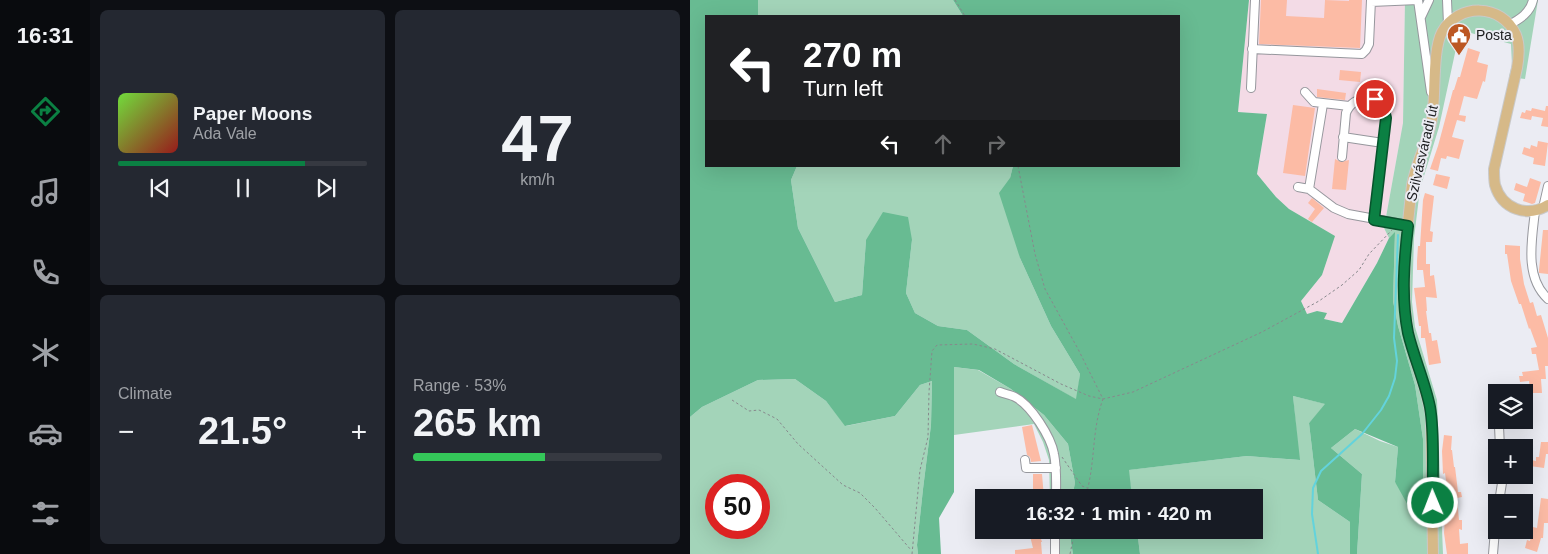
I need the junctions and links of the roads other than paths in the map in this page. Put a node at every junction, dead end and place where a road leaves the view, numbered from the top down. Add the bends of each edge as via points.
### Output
1 (1255, 0) edge
2 (1418, 0) edge
3 (1429, 0) edge
4 (1446, 0) edge
5 (1533, 0) edge
6 (1371, 1) edge
7 (1421, 19) junction
8 (1448, 24) junction
9 (1510, 25) junction
10 (1252, 49) junction
11 (1251, 88) dead end
12 (1305, 92) dead end
13 (1323, 104) junction
14 (1348, 106) junction
15 (1433, 110) junction
16 (1343, 137) junction
17 (1383, 143) junction
18 (1342, 157) dead end
19 (1548, 186) edge
20 (1298, 187) dead end
21 (1309, 189) junction
22 (1542, 208) edge
23 (1374, 220) junction
24 (1403, 225) junction
25 (1548, 299) edge
26 (1000, 392) dead end
27 (1025, 460) dead end
28 (1056, 468) junction
29 (1056, 489) edge
30 (1055, 539) edge
31 (1494, 539) edge
32 (1055, 554) edge
33 (1433, 554) edge
34 (1493, 554) edge

1 - 10 street
2 - 6 street
2 - 7 street
3 - 7 street
4 - 8 street
5 - 9 street via 1524,16
6 - 10 street via 1369,44 1362,54
7 - 15 street
8 - 9 main road via 1464,13 1481,10 1499,15
8 - 15 main road, Szilvásváradi út via 1439,42
9 - 22 main road via 1516,36 1519,55 1494,181 1508,205 1526,212
10 - 11 street
12 - 13 street via 1314,102
13 - 14 street
13 - 21 street
14 - 16 street
14 - 17 street via 1365,98 1375,99 1383,106 1386,118
15 - 24 main road, Szilvásváradi út
16 - 17 street
16 - 18 street
17 - 23 street
19 - 22 street
20 - 21 street
21 - 23 street via 1341,212
22 - 25 street via 1531,245 1532,265 1534,277
23 - 24 street
24 - 33 main road, Szilvásváradi út via 1408,332 1431,416
26 - 28 street via 1016,397 1029,409 1045,432 1054,452
27 - 28 street via 1026,468
28 - 29 street
30 - 32 street
31 - 34 street

